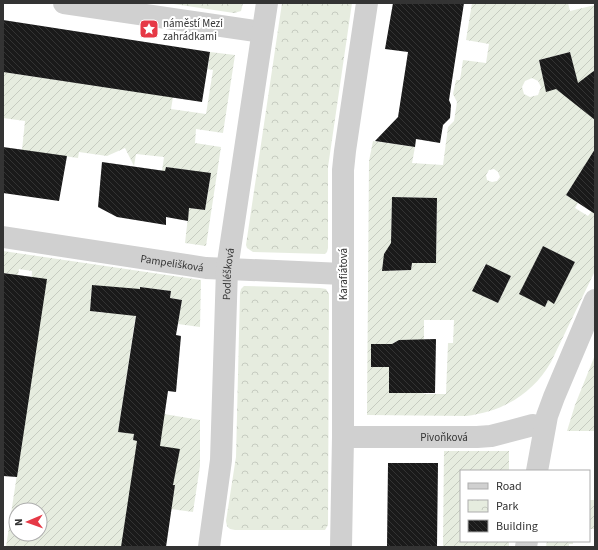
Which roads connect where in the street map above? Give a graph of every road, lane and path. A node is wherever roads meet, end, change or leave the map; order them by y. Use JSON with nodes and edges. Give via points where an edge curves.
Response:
{"nodes":[{"id":1,"x":64,"y":3,"type":"edge"},
{"id":2,"x":267,"y":3,"type":"edge"},
{"id":3,"x":367,"y":3,"type":"edge"},
{"id":4,"x":262,"y":32,"type":"junction"},
{"id":5,"x":3,"y":236,"type":"edge"},
{"id":6,"x":227,"y":269,"type":"junction"},
{"id":7,"x":343,"y":274,"type":"junction"},
{"id":8,"x":595,"y":300,"type":"edge"},
{"id":9,"x":544,"y":427,"type":"junction"},
{"id":10,"x":343,"y":436,"type":"junction"},
{"id":11,"x":537,"y":470,"type":"edge"},
{"id":12,"x":209,"y":547,"type":"edge"},
{"id":13,"x":341,"y":547,"type":"edge"}],
"edges":[{"from":1,"to":4,"type":"street"},
{"from":2,"to":4,"type":"street","name":"Podléšková"},
{"from":3,"to":7,"type":"street","name":"Karafiátová","via":[[345,151]]},
{"from":4,"to":6,"type":"street","name":"Podléšková"},
{"from":5,"to":6,"type":"street","name":"Pampelišková","via":[[206,268]]},
{"from":6,"to":7,"type":"street","name":"Pampelišková"},
{"from":6,"to":12,"type":"street","name":"Podléšková","via":[[221,460]]},
{"from":7,"to":10,"type":"street","name":"Karafiátová"},
{"from":8,"to":9,"type":"street"},
{"from":9,"to":10,"type":"street","name":"Pivoňková","via":[[533,426],[477,437]]},
{"from":9,"to":11,"type":"street"},
{"from":10,"to":13,"type":"street","name":"Karafiátová"}]}
